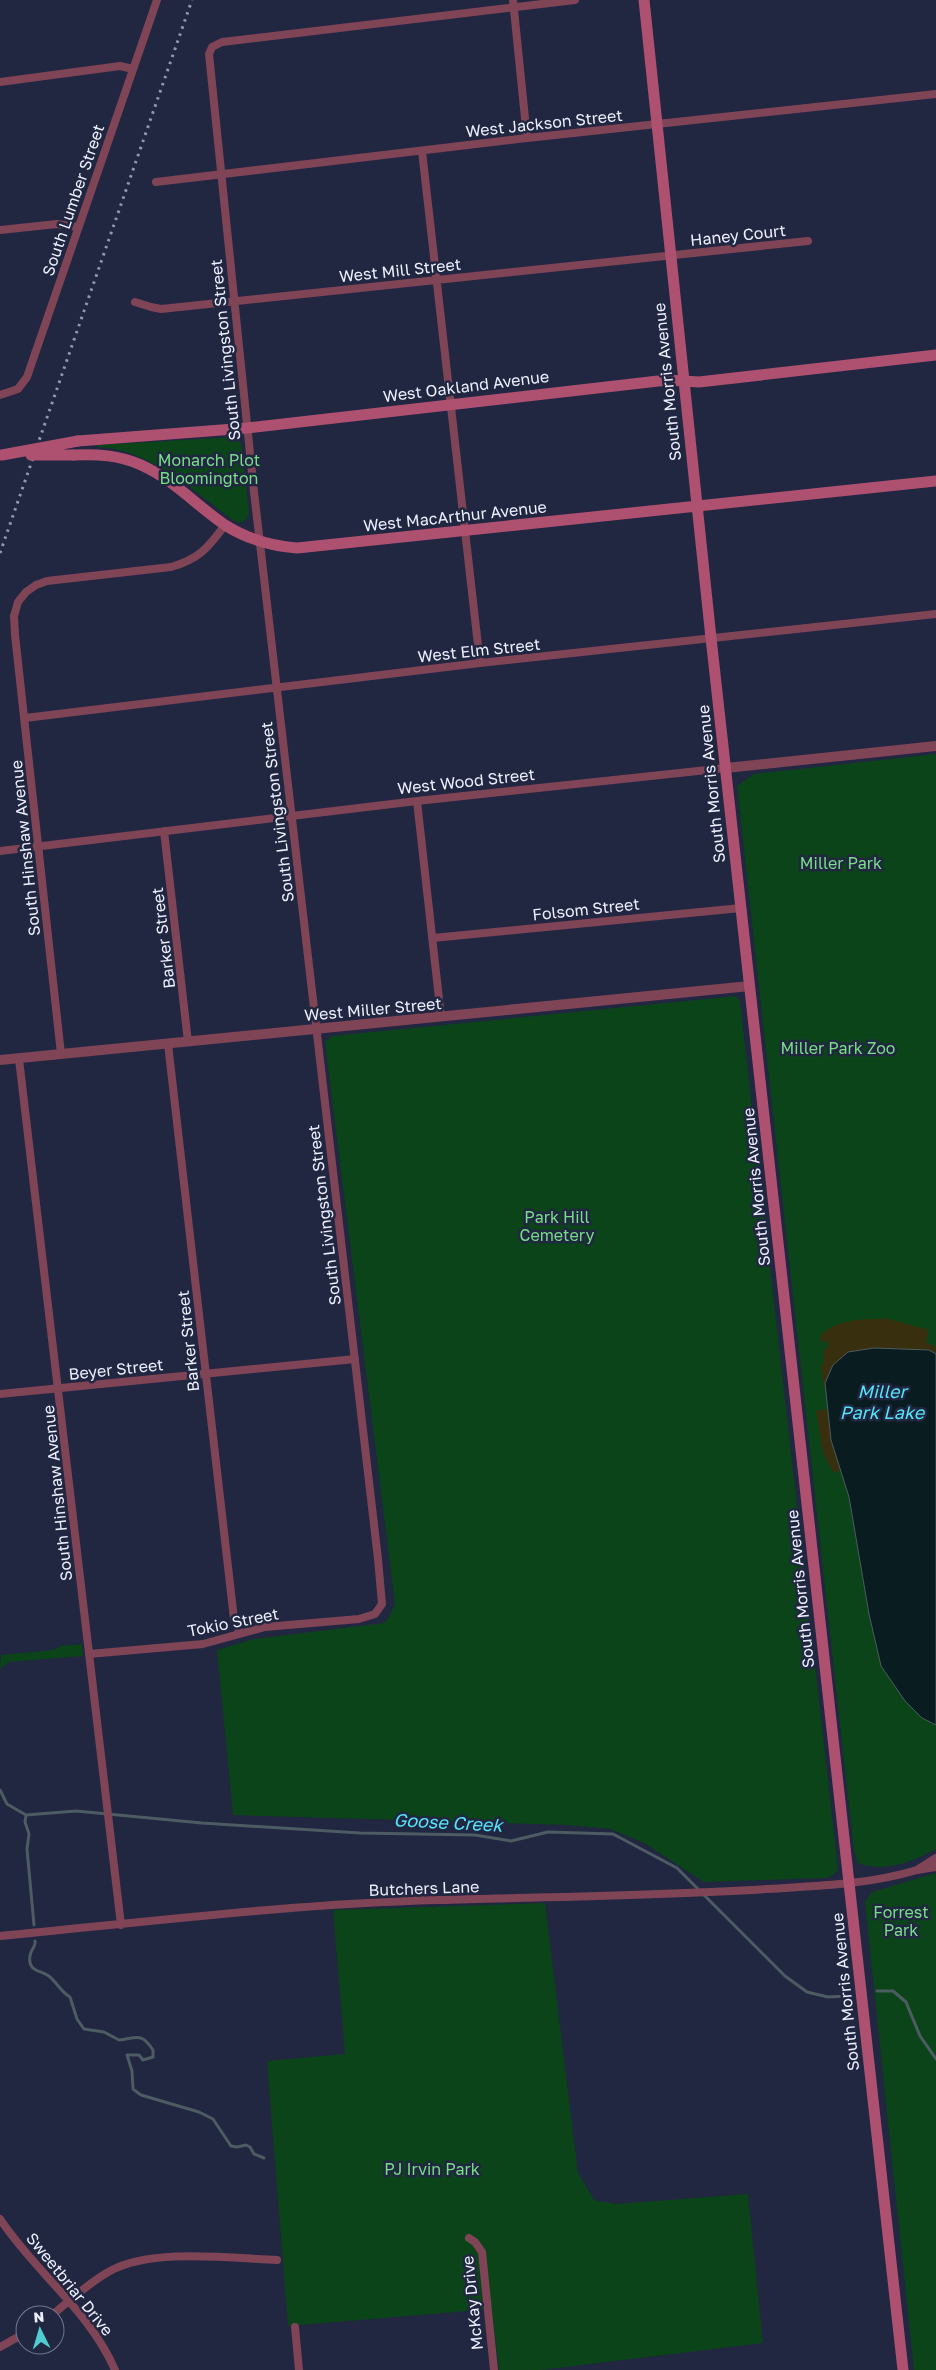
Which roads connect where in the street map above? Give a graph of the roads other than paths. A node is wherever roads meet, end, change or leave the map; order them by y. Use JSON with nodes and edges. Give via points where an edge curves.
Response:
{"nodes":[{"id":1,"x":157,"y":0,"type":"edge"},
{"id":2,"x":575,"y":0,"type":"edge"},
{"id":3,"x":644,"y":0,"type":"edge"},
{"id":4,"x":513,"y":4,"type":"edge"},
{"id":5,"x":133,"y":69,"type":"junction"},
{"id":6,"x":0,"y":82,"type":"edge"},
{"id":7,"x":936,"y":94,"type":"edge"},
{"id":8,"x":657,"y":124,"type":"junction"},
{"id":9,"x":527,"y":138,"type":"junction"},
{"id":10,"x":422,"y":151,"type":"junction"},
{"id":11,"x":221,"y":175,"type":"junction"},
{"id":12,"x":156,"y":182,"type":"dead end"},
{"id":13,"x":78,"y":227,"type":"junction"},
{"id":14,"x":0,"y":230,"type":"edge"},
{"id":15,"x":808,"y":241,"type":"dead end"},
{"id":16,"x":670,"y":256,"type":"junction"},
{"id":17,"x":437,"y":279,"type":"junction"},
{"id":18,"x":235,"y":301,"type":"junction"},
{"id":19,"x":135,"y":302,"type":"dead end"},
{"id":20,"x":936,"y":355,"type":"edge"},
{"id":21,"x":683,"y":381,"type":"junction"},
{"id":22,"x":0,"y":395,"type":"edge"},
{"id":23,"x":452,"y":404,"type":"junction"},
{"id":24,"x":247,"y":428,"type":"junction"},
{"id":25,"x":1,"y":455,"type":"edge"},
{"id":26,"x":936,"y":481,"type":"edge"},
{"id":27,"x":697,"y":507,"type":"junction"},
{"id":28,"x":225,"y":525,"type":"junction"},
{"id":29,"x":466,"y":532,"type":"junction"},
{"id":30,"x":259,"y":541,"type":"junction"},
{"id":31,"x":936,"y":614,"type":"edge"},
{"id":32,"x":711,"y":638,"type":"junction"},
{"id":33,"x":480,"y":663,"type":"junction"},
{"id":34,"x":276,"y":687,"type":"junction"},
{"id":35,"x":25,"y":718,"type":"junction"},
{"id":36,"x":936,"y":746,"type":"edge"},
{"id":37,"x":726,"y":768,"type":"junction"},
{"id":38,"x":417,"y":801,"type":"junction"},
{"id":39,"x":291,"y":816,"type":"junction"},
{"id":40,"x":164,"y":831,"type":"junction"},
{"id":41,"x":37,"y":846,"type":"junction"},
{"id":42,"x":0,"y":851,"type":"edge"},
{"id":43,"x":741,"y":908,"type":"junction"},
{"id":44,"x":433,"y":938,"type":"junction"},
{"id":45,"x":750,"y":986,"type":"junction"},
{"id":46,"x":441,"y":1017,"type":"junction"},
{"id":47,"x":316,"y":1029,"type":"junction"},
{"id":48,"x":188,"y":1042,"type":"junction"},
{"id":49,"x":168,"y":1044,"type":"junction"},
{"id":50,"x":62,"y":1054,"type":"junction"},
{"id":51,"x":20,"y":1058,"type":"junction"},
{"id":52,"x":0,"y":1060,"type":"edge"},
{"id":53,"x":355,"y":1359,"type":"junction"},
{"id":54,"x":206,"y":1374,"type":"junction"},
{"id":55,"x":60,"y":1389,"type":"junction"},
{"id":56,"x":0,"y":1394,"type":"edge"},
{"id":57,"x":380,"y":1610,"type":"joint"},
{"id":58,"x":240,"y":1633,"type":"junction"},
{"id":59,"x":89,"y":1654,"type":"junction"},
{"id":60,"x":936,"y":1858,"type":"edge"},
{"id":61,"x":936,"y":1867,"type":"edge"},
{"id":62,"x":917,"y":1870,"type":"junction"},
{"id":63,"x":850,"y":1883,"type":"junction"},
{"id":64,"x":121,"y":1925,"type":"junction"},
{"id":65,"x":0,"y":1936,"type":"edge"},
{"id":66,"x":0,"y":2218,"type":"edge"},
{"id":67,"x":469,"y":2238,"type":"dead end"},
{"id":68,"x":277,"y":2260,"type":"dead end"},
{"id":69,"x":70,"y":2301,"type":"junction"},
{"id":70,"x":65,"y":2305,"type":"edge"},
{"id":71,"x":295,"y":2327,"type":"dead end"},
{"id":72,"x":15,"y":2339,"type":"edge"},
{"id":73,"x":0,"y":2347,"type":"edge"},
{"id":74,"x":115,"y":2370,"type":"edge"},
{"id":75,"x":299,"y":2370,"type":"edge"},
{"id":76,"x":494,"y":2370,"type":"edge"},
{"id":77,"x":903,"y":2370,"type":"edge"}],
"edges":[{"from":1,"to":5,"type":"street","name":"South Lumber Street"},
{"from":2,"to":4,"type":"street","name":"South Livingston Street"},
{"from":3,"to":8,"type":"main road","name":"South Morris Avenue"},
{"from":4,"to":9,"type":"street"},
{"from":4,"to":11,"type":"street","name":"South Livingston Street","via":[[218,43],[209,54]]},
{"from":5,"to":6,"type":"street","via":[[120,66]]},
{"from":5,"to":13,"type":"street","name":"South Lumber Street"},
{"from":7,"to":8,"type":"street","name":"West Jackson Street"},
{"from":8,"to":9,"type":"street","name":"West Jackson Street"},
{"from":8,"to":16,"type":"main road","name":"South Morris Avenue"},
{"from":9,"to":10,"type":"street","name":"West Jackson Street"},
{"from":10,"to":11,"type":"street","name":"West Jackson Street"},
{"from":10,"to":17,"type":"street"},
{"from":11,"to":12,"type":"street","name":"West Jackson Street"},
{"from":11,"to":18,"type":"street","name":"South Livingston Street"},
{"from":13,"to":14,"type":"street","via":[[57,224]]},
{"from":13,"to":22,"type":"street","name":"South Lumber Street","via":[[27,377],[15,390]]},
{"from":15,"to":16,"type":"street","name":"Haney Court"},
{"from":16,"to":17,"type":"street","name":"West Mill Street"},
{"from":16,"to":21,"type":"main road","name":"South Morris Avenue"},
{"from":17,"to":18,"type":"street","name":"West Mill Street"},
{"from":17,"to":23,"type":"street"},
{"from":18,"to":19,"type":"street","name":"West Mill Street","via":[[162,308]]},
{"from":18,"to":24,"type":"street","name":"South Livingston Street"},
{"from":20,"to":21,"type":"main road","name":"West Oakland Avenue","via":[[721,380]]},
{"from":21,"to":23,"type":"main road","name":"West Oakland Avenue","via":[[667,380]]},
{"from":21,"to":27,"type":"main road","name":"South Morris Avenue"},
{"from":23,"to":24,"type":"main road","name":"West Oakland Avenue"},
{"from":23,"to":29,"type":"street"},
{"from":24,"to":25,"type":"main road","name":"West Oakland Avenue","bridge":true,"via":[[78,441]]},
{"from":24,"to":30,"type":"street","name":"South Livingston Street"},
{"from":25,"to":28,"type":"main road","name":"West MacArthur Avenue","bridge":true,"via":[[93,454],[118,457],[141,465],[170,482]]},
{"from":26,"to":27,"type":"main road","name":"West MacArthur Avenue"},
{"from":27,"to":29,"type":"main road","name":"West MacArthur Avenue"},
{"from":27,"to":32,"type":"main road","name":"South Morris Avenue"},
{"from":28,"to":30,"type":"main road","name":"West MacArthur Avenue"},
{"from":28,"to":35,"type":"street","name":"South Hinshaw Avenue","via":[[198,557],[184,563],[48,581],[26,592],[18,602],[14,616]]},
{"from":29,"to":30,"type":"main road","name":"West MacArthur Avenue","via":[[318,547],[277,547]]},
{"from":29,"to":33,"type":"street"},
{"from":30,"to":34,"type":"street","name":"South Livingston Street"},
{"from":31,"to":32,"type":"street","name":"West Elm Street"},
{"from":32,"to":33,"type":"street","name":"West Elm Street"},
{"from":32,"to":37,"type":"main road","name":"South Morris Avenue"},
{"from":33,"to":34,"type":"street","name":"West Elm Street"},
{"from":34,"to":35,"type":"street","name":"West Elm Street"},
{"from":34,"to":39,"type":"street","name":"South Livingston Street"},
{"from":35,"to":41,"type":"street","name":"South Hinshaw Avenue"},
{"from":36,"to":37,"type":"street","name":"West Wood Street"},
{"from":37,"to":38,"type":"street","name":"West Wood Street"},
{"from":37,"to":43,"type":"main road","name":"South Morris Avenue"},
{"from":38,"to":39,"type":"street","name":"West Wood Street"},
{"from":38,"to":44,"type":"street"},
{"from":39,"to":40,"type":"street","name":"West Wood Street"},
{"from":39,"to":47,"type":"street","name":"South Livingston Street"},
{"from":40,"to":41,"type":"street","name":"West Wood Street"},
{"from":40,"to":48,"type":"street","name":"Barker Street"},
{"from":41,"to":42,"type":"street","name":"West Wood Street"},
{"from":41,"to":50,"type":"street","name":"South Hinshaw Avenue"},
{"from":43,"to":44,"type":"street","name":"Folsom Street"},
{"from":43,"to":45,"type":"main road","name":"South Morris Avenue"},
{"from":44,"to":46,"type":"street"},
{"from":45,"to":46,"type":"street","name":"West Miller Street"},
{"from":45,"to":63,"type":"main road","name":"South Morris Avenue"},
{"from":46,"to":47,"type":"street","name":"West Miller Street"},
{"from":47,"to":48,"type":"street","name":"West Miller Street"},
{"from":47,"to":53,"type":"street","name":"South Livingston Street"},
{"from":48,"to":49,"type":"street","name":"West Miller Street"},
{"from":49,"to":50,"type":"street","name":"West Miller Street"},
{"from":49,"to":54,"type":"street","name":"Barker Street"},
{"from":50,"to":51,"type":"street","name":"West Miller Street"},
{"from":51,"to":52,"type":"street","name":"West Miller Street"},
{"from":51,"to":55,"type":"street","name":"South Hinshaw Avenue"},
{"from":53,"to":54,"type":"street","name":"Beyer Street"},
{"from":53,"to":57,"type":"street","name":"South Livingston Street","via":[[382,1596]]},
{"from":54,"to":55,"type":"street","name":"Beyer Street"},
{"from":54,"to":58,"type":"street","name":"Barker Street","via":[[234,1619]]},
{"from":55,"to":56,"type":"street","name":"Beyer Street"},
{"from":55,"to":59,"type":"street","name":"South Hinshaw Avenue"},
{"from":57,"to":58,"type":"street","name":"Tokio Street","via":[[359,1618],[265,1627]]},
{"from":58,"to":59,"type":"street","name":"Tokio Street","via":[[203,1644]]},
{"from":59,"to":64,"type":"street","name":"South Hinshaw Avenue"},
{"from":60,"to":62,"type":"street"},
{"from":61,"to":62,"type":"street","name":"Butchers Lane"},
{"from":62,"to":63,"type":"street","name":"Butchers Lane"},
{"from":63,"to":64,"type":"street","name":"Butchers Lane","via":[[694,1893],[349,1904]]},
{"from":63,"to":77,"type":"main road","name":"South Morris Avenue"},
{"from":64,"to":65,"type":"street","name":"Butchers Lane"},
{"from":66,"to":69,"type":"street","name":"Sweetbriar Drive"},
{"from":67,"to":76,"type":"street","name":"McKay Drive","via":[[482,2252]]},
{"from":68,"to":69,"type":"street","via":[[153,2258],[131,2262],[111,2270]]},
{"from":69,"to":70,"type":"street"},
{"from":69,"to":74,"type":"street","name":"Sweetbriar Drive","via":[[91,2326]]},
{"from":71,"to":75,"type":"street"},
{"from":72,"to":73,"type":"street"}]}
